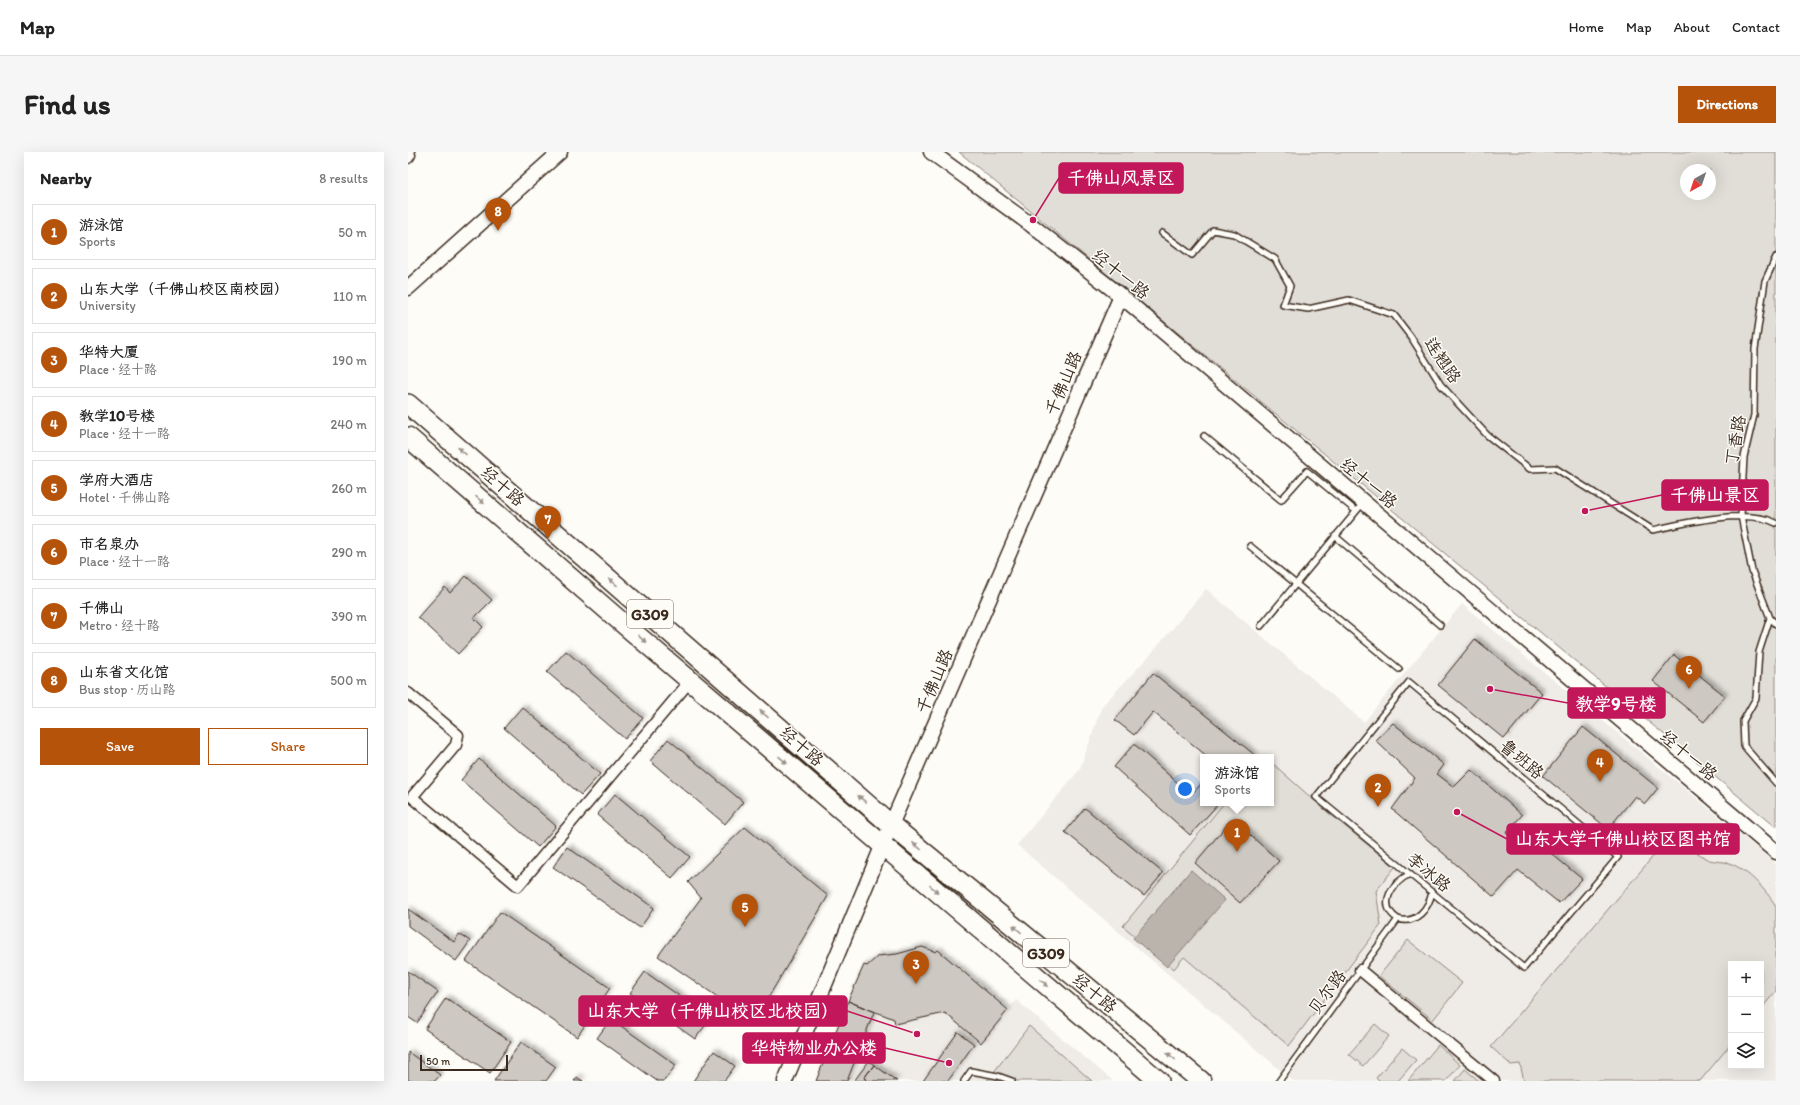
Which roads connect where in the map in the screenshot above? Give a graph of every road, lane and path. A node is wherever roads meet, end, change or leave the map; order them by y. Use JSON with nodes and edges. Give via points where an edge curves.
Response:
{"nodes":[{"id":1,"x":409,"y":152,"type":"edge"},
{"id":2,"x":560,"y":152,"type":"edge"},
{"id":3,"x":930,"y":152,"type":"edge"},
{"id":4,"x":408,"y":158,"type":"edge"},
{"id":5,"x":1162,"y":233,"type":"dead end"},
{"id":6,"x":1776,"y":257,"type":"edge"},
{"id":7,"x":408,"y":288,"type":"edge"},
{"id":8,"x":1121,"y":296,"type":"junction"},
{"id":9,"x":408,"y":404,"type":"edge"},
{"id":10,"x":1204,"y":436,"type":"dead end"},
{"id":11,"x":408,"y":437,"type":"edge"},
{"id":12,"x":1360,"y":507,"type":"junction"},
{"id":13,"x":1741,"y":516,"type":"junction"},
{"id":14,"x":1776,"y":523,"type":"edge"},
{"id":15,"x":1335,"y":536,"type":"junction"},
{"id":16,"x":1250,"y":546,"type":"dead end"},
{"id":17,"x":1296,"y":584,"type":"junction"},
{"id":18,"x":1770,"y":618,"type":"junction"},
{"id":19,"x":1776,"y":624,"type":"edge"},
{"id":20,"x":1440,"y":625,"type":"dead end"},
{"id":21,"x":1261,"y":626,"type":"dead end"},
{"id":22,"x":1399,"y":669,"type":"dead end"},
{"id":23,"x":690,"y":680,"type":"junction"},
{"id":24,"x":1409,"y":682,"type":"joint"},
{"id":25,"x":408,"y":693,"type":"edge"},
{"id":26,"x":1776,"y":783,"type":"edge"},
{"id":27,"x":891,"y":825,"type":"junction"},
{"id":28,"x":883,"y":846,"type":"junction"},
{"id":29,"x":1776,"y":852,"type":"edge"},
{"id":30,"x":1410,"y":874,"type":"junction"},
{"id":31,"x":1432,"y":892,"type":"junction"},
{"id":32,"x":1398,"y":918,"type":"junction"},
{"id":33,"x":1524,"y":968,"type":"joint"},
{"id":34,"x":1360,"y":970,"type":"junction"},
{"id":35,"x":785,"y":1081,"type":"edge"},
{"id":36,"x":964,"y":1081,"type":"edge"},
{"id":37,"x":1012,"y":1081,"type":"edge"},
{"id":38,"x":1159,"y":1081,"type":"edge"},
{"id":39,"x":1201,"y":1081,"type":"edge"},
{"id":40,"x":1279,"y":1081,"type":"edge"},
{"id":41,"x":1494,"y":1081,"type":"edge"}],
"edges":[{"from":1,"to":4,"type":"street"},
{"from":2,"to":7,"type":"street"},
{"from":3,"to":8,"type":"street","name":"经十一路","via":[[1030,224]]},
{"from":5,"to":13,"type":"lane","name":"连翘路","via":[[1192,256],[1213,230],[1234,234],[1275,259],[1290,286],[1283,305],[1308,309],[1349,300],[1394,315],[1441,385],[1488,435],[1530,469],[1555,468],[1653,530],[1684,523]]},
{"from":6,"to":13,"type":"lane","name":"丁香路","via":[[1765,281],[1754,349],[1754,415],[1744,457]]},
{"from":8,"to":12,"type":"street","name":"经十一路"},
{"from":8,"to":27,"type":"street","name":"千佛山路"},
{"from":27,"to":9,"type":"highway","name":"经十路","number":"G309","one_way":true},
{"from":10,"to":12,"type":"lane","via":[[1282,500],[1307,471]]},
{"from":11,"to":23,"type":"highway","name":"经十路","number":"G309","one_way":true},
{"from":12,"to":15,"type":"lane"},
{"from":12,"to":29,"type":"street","name":"经十一路"},
{"from":13,"to":14,"type":"lane"},
{"from":13,"to":18,"type":"lane","name":"丁香路","via":[[1752,571]]},
{"from":15,"to":17,"type":"lane"},
{"from":15,"to":20,"type":"lane"},
{"from":16,"to":17,"type":"lane"},
{"from":17,"to":21,"type":"lane"},
{"from":17,"to":22,"type":"lane"},
{"from":18,"to":19,"type":"lane","name":"丁香路"},
{"from":18,"to":26,"type":"lane","via":[[1759,652],[1756,698],[1743,721],[1744,746]]},
{"from":23,"to":25,"type":"street","via":[[518,886],[412,797],[456,745],[458,735]]},
{"from":23,"to":28,"type":"highway","name":"经十路","number":"G309","one_way":true},
{"from":24,"to":30,"type":"lane","name":"李冰路","via":[[1316,797]]},
{"from":24,"to":33,"type":"lane","name":"鲁班路","via":[[1618,857]]},
{"from":27,"to":28,"type":"street","name":"千佛山路"},
{"from":39,"to":27,"type":"highway","name":"经十路","number":"G309","one_way":true},
{"from":28,"to":35,"type":"street","name":"千佛山路"},
{"from":28,"to":38,"type":"highway","name":"经十路","number":"G309","one_way":true},
{"from":30,"to":31,"type":"lane","name":"李冰路"},
{"from":30,"to":32,"type":"lane","via":[[1394,884],[1390,893],[1390,910]]},
{"from":31,"to":32,"type":"lane","via":[[1431,901],[1419,916],[1410,920]]},
{"from":31,"to":33,"type":"lane","name":"李冰路"},
{"from":32,"to":34,"type":"lane","name":"贝尔路"},
{"from":34,"to":40,"type":"lane","name":"贝尔路"},
{"from":34,"to":41,"type":"street"},
{"from":36,"to":37,"type":"lane","via":[[971,1071]]}]}
